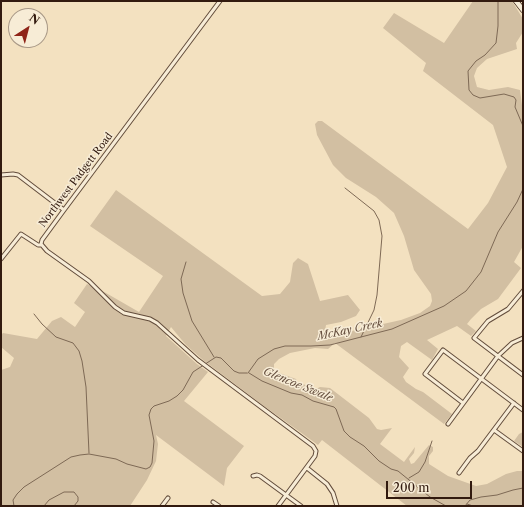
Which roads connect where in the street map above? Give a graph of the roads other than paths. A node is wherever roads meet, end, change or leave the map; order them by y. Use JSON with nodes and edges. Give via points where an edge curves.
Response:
{"nodes":[{"id":1,"x":220,"y":1,"type":"edge"},
{"id":2,"x":516,"y":1,"type":"edge"},
{"id":3,"x":523,"y":10,"type":"edge"},
{"id":4,"x":1,"y":175,"type":"edge"},
{"id":5,"x":64,"y":210,"type":"junction"},
{"id":6,"x":41,"y":245,"type":"junction"},
{"id":7,"x":1,"y":259,"type":"edge"},
{"id":8,"x":523,"y":290,"type":"edge"},
{"id":9,"x":523,"y":338,"type":"edge"},
{"id":10,"x":498,"y":356,"type":"junction"},
{"id":11,"x":523,"y":375,"type":"edge"},
{"id":12,"x":481,"y":379,"type":"junction"},
{"id":13,"x":463,"y":403,"type":"junction"},
{"id":14,"x":514,"y":403,"type":"junction"},
{"id":15,"x":523,"y":410,"type":"edge"},
{"id":16,"x":448,"y":424,"type":"dead end"},
{"id":17,"x":494,"y":430,"type":"junction"},
{"id":18,"x":523,"y":452,"type":"edge"},
{"id":19,"x":307,"y":468,"type":"junction"},
{"id":20,"x":459,"y":472,"type":"dead end"},
{"id":21,"x":253,"y":476,"type":"dead end"},
{"id":22,"x":286,"y":495,"type":"junction"},
{"id":23,"x":168,"y":498,"type":"dead end"},
{"id":24,"x":213,"y":502,"type":"dead end"},
{"id":25,"x":162,"y":506,"type":"edge"},
{"id":26,"x":219,"y":506,"type":"edge"},
{"id":27,"x":278,"y":506,"type":"edge"},
{"id":28,"x":301,"y":506,"type":"edge"},
{"id":29,"x":337,"y":506,"type":"edge"}],
"edges":[{"from":1,"to":5,"type":"street","name":"Northwest Padgett Road"},
{"from":2,"to":3,"type":"street"},
{"from":4,"to":5,"type":"street","via":[[12,174],[20,177]]},
{"from":5,"to":6,"type":"street","name":"Northwest Padgett Road"},
{"from":6,"to":7,"type":"street","via":[[21,234]]},
{"from":6,"to":19,"type":"street","via":[[89,281],[115,307],[124,313],[155,321],[217,374],[313,446],[315,456]]},
{"from":8,"to":10,"type":"street","via":[[508,310],[488,322],[474,338]]},
{"from":9,"to":10,"type":"street","via":[[512,343]]},
{"from":10,"to":11,"type":"street"},
{"from":10,"to":12,"type":"street"},
{"from":12,"to":13,"type":"street"},
{"from":12,"to":13,"type":"street","via":[[443,350],[425,374]]},
{"from":12,"to":14,"type":"street"},
{"from":13,"to":16,"type":"street"},
{"from":14,"to":15,"type":"street"},
{"from":14,"to":17,"type":"street"},
{"from":17,"to":18,"type":"street"},
{"from":17,"to":20,"type":"street"},
{"from":19,"to":22,"type":"street"},
{"from":19,"to":29,"type":"street","via":[[327,484]]},
{"from":21,"to":22,"type":"street","via":[[260,476]]},
{"from":22,"to":27,"type":"street"},
{"from":22,"to":28,"type":"street"},
{"from":23,"to":25,"type":"street"},
{"from":24,"to":26,"type":"street"}]}
